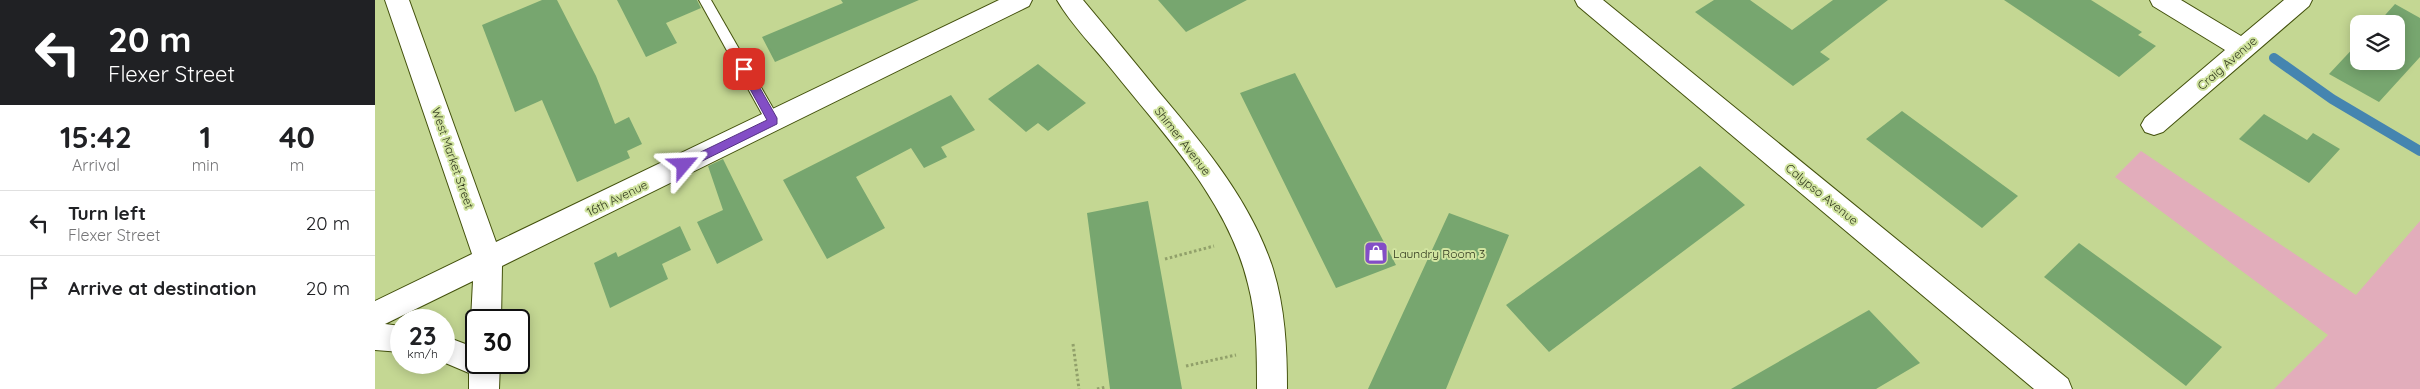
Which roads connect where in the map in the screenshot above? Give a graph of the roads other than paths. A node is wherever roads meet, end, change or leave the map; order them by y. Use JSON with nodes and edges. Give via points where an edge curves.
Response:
{"nodes":[{"id":1,"x":397,"y":0,"type":"edge"},
{"id":2,"x":705,"y":0,"type":"edge"},
{"id":3,"x":1069,"y":0,"type":"edge"},
{"id":4,"x":1587,"y":0,"type":"edge"},
{"id":5,"x":2162,"y":0,"type":"edge"},
{"id":6,"x":2300,"y":0,"type":"edge"},
{"id":7,"x":1017,"y":1,"type":"edge"},
{"id":8,"x":2242,"y":49,"type":"junction"},
{"id":9,"x":773,"y":121,"type":"junction"},
{"id":10,"x":2154,"y":125,"type":"dead end"},
{"id":11,"x":489,"y":260,"type":"junction"},
{"id":12,"x":487,"y":309,"type":"edge"},
{"id":13,"x":375,"y":315,"type":"edge"},
{"id":14,"x":375,"y":337,"type":"edge"},
{"id":15,"x":390,"y":338,"type":"edge"},
{"id":16,"x":1272,"y":389,"type":"edge"},
{"id":17,"x":2057,"y":389,"type":"edge"}],
"edges":[{"from":1,"to":11,"type":"street","name":"West Market Street"},
{"from":2,"to":9,"type":"lane"},
{"from":3,"to":16,"type":"street","name":"Shimer Avenue","via":[[1205,166],[1230,205],[1252,251],[1262,283],[1269,325]]},
{"from":4,"to":17,"type":"street","name":"Calypso Avenue"},
{"from":5,"to":8,"type":"street"},
{"from":6,"to":8,"type":"street","name":"Craig Avenue"},
{"from":7,"to":9,"type":"street","name":"16th Avenue"},
{"from":8,"to":10,"type":"street","name":"Craig Avenue"},
{"from":9,"to":11,"type":"street","name":"16th Avenue"},
{"from":11,"to":12,"type":"street","name":"West Market Street"},
{"from":11,"to":13,"type":"street","name":"16th Avenue"},
{"from":14,"to":15,"type":"street"}]}
